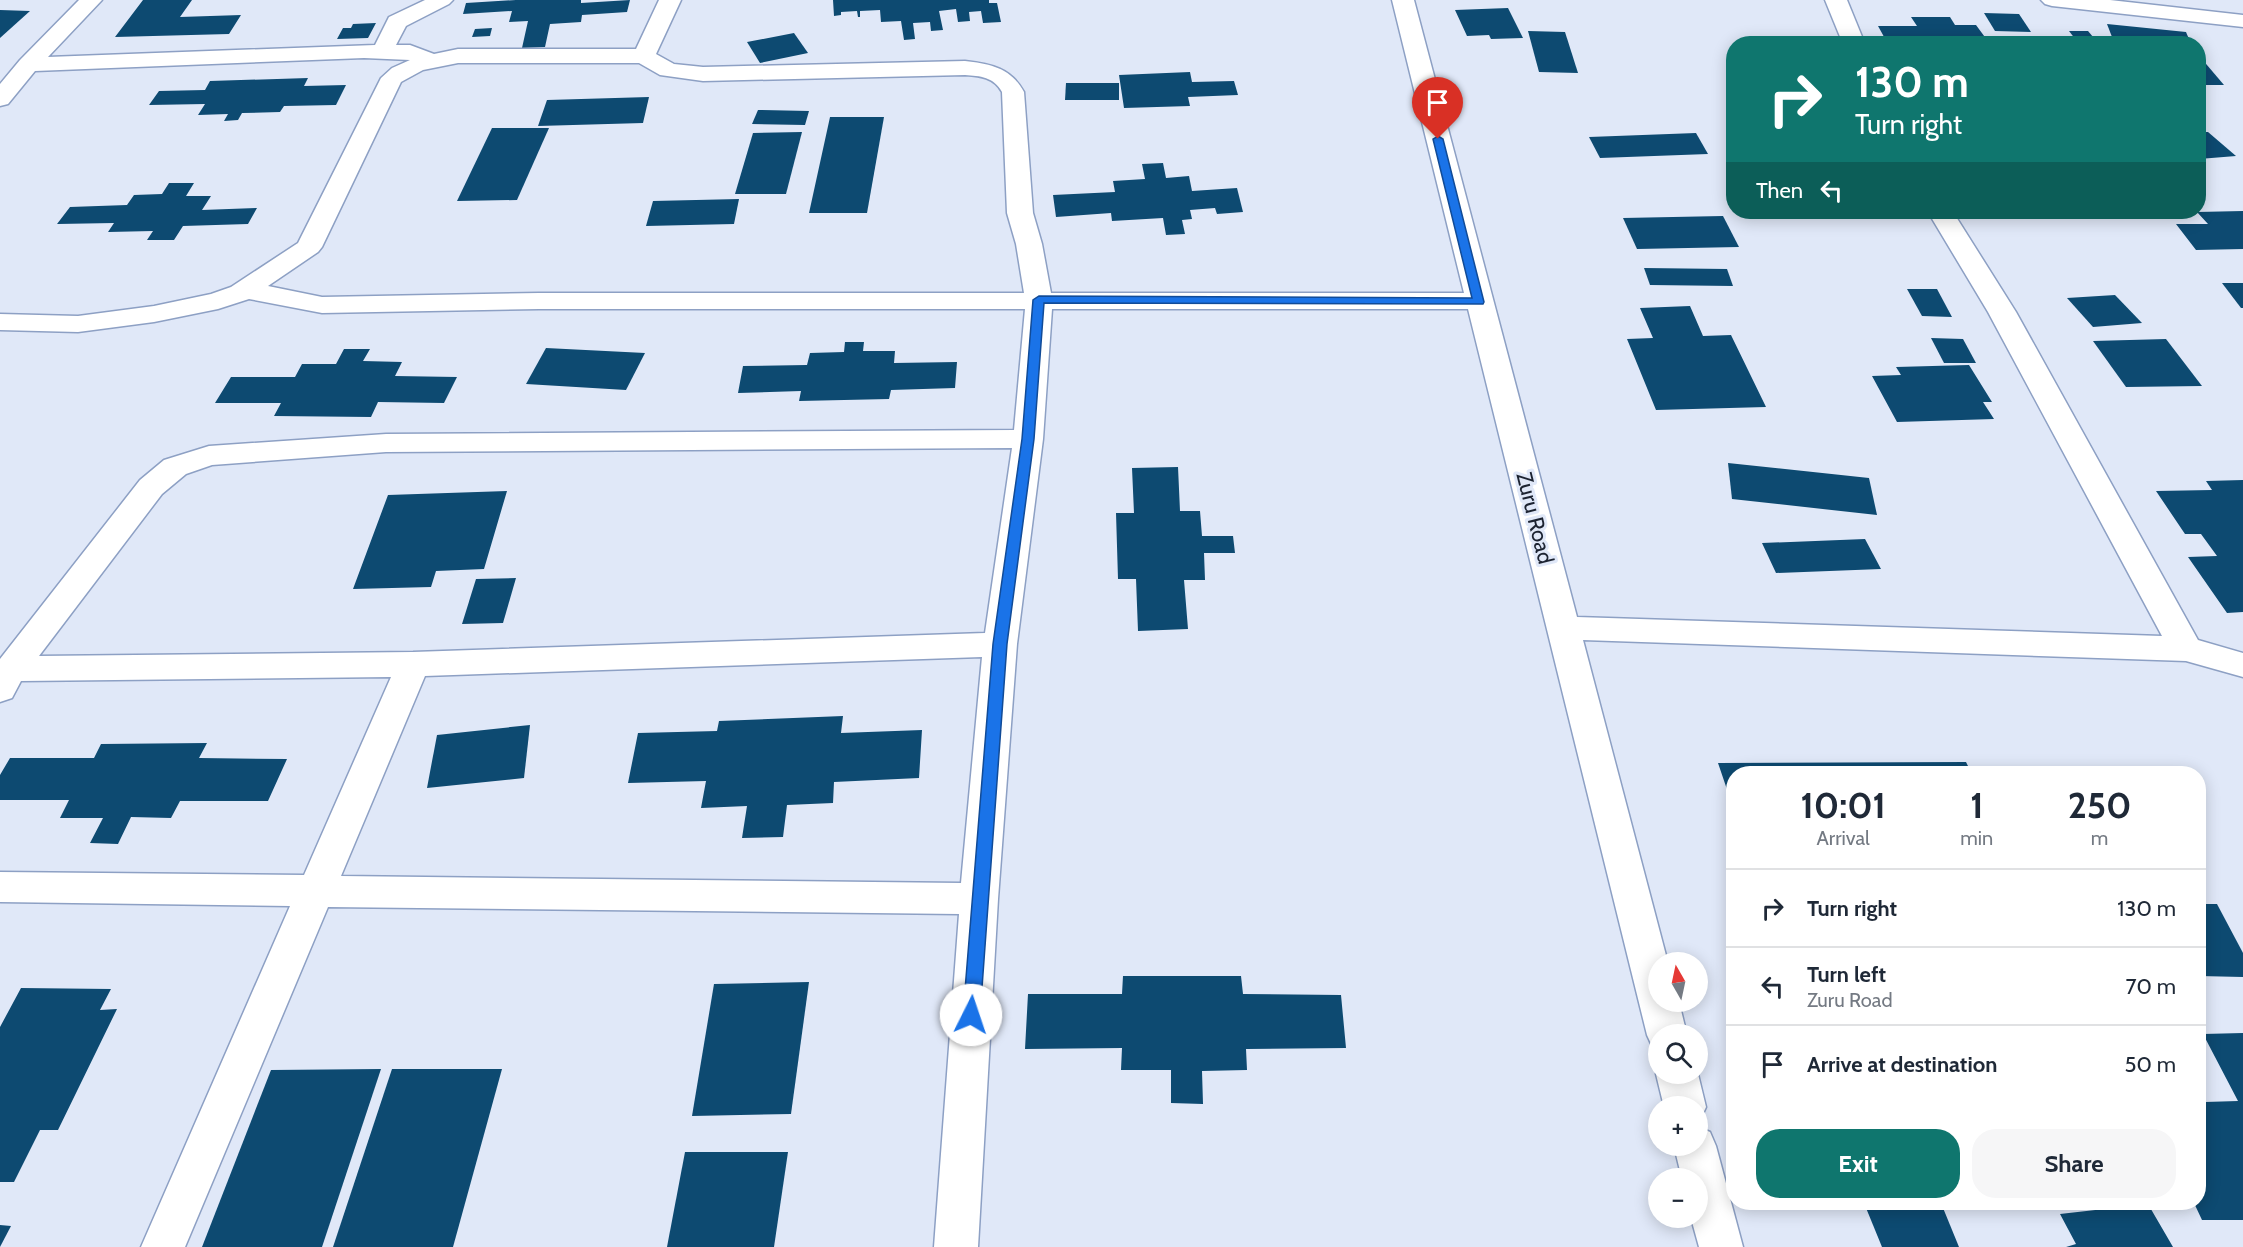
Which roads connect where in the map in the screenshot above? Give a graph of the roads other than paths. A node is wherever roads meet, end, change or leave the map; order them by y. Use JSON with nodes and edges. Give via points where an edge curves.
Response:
{"nodes":[{"id":1,"x":91,"y":0,"type":"edge"},
{"id":2,"x":442,"y":0,"type":"edge"},
{"id":3,"x":670,"y":0,"type":"edge"},
{"id":4,"x":1403,"y":0,"type":"edge"},
{"id":5,"x":1836,"y":0,"type":"edge"},
{"id":6,"x":2052,"y":0,"type":"edge"},
{"id":7,"x":2243,"y":21,"type":"edge"},
{"id":8,"x":1851,"y":36,"type":"edge"},
{"id":9,"x":382,"y":52,"type":"junction"},
{"id":10,"x":644,"y":56,"type":"junction"},
{"id":11,"x":430,"y":60,"type":"junction"},
{"id":12,"x":28,"y":65,"type":"junction"},
{"id":13,"x":0,"y":99,"type":"edge"},
{"id":14,"x":1945,"y":219,"type":"edge"},
{"id":15,"x":244,"y":290,"type":"junction"},
{"id":16,"x":1039,"y":300,"type":"junction"},
{"id":17,"x":1479,"y":302,"type":"junction"},
{"id":18,"x":0,"y":322,"type":"edge"},
{"id":19,"x":1028,"y":439,"type":"junction"},
{"id":20,"x":1563,"y":628,"type":"junction"},
{"id":21,"x":1000,"y":644,"type":"junction"},
{"id":22,"x":2186,"y":649,"type":"junction"},
{"id":23,"x":413,"y":664,"type":"junction"},
{"id":24,"x":2243,"y":665,"type":"edge"},
{"id":25,"x":6,"y":679,"type":"edge"},
{"id":26,"x":0,"y":887,"type":"edge"},
{"id":27,"x":316,"y":891,"type":"junction"},
{"id":28,"x":979,"y":899,"type":"junction"},
{"id":29,"x":1664,"y":1024,"type":"edge"},
{"id":30,"x":1698,"y":1156,"type":"edge"},
{"id":31,"x":163,"y":1247,"type":"edge"},
{"id":32,"x":956,"y":1247,"type":"edge"},
{"id":33,"x":1721,"y":1247,"type":"edge"}],
"edges":[{"from":1,"to":12,"type":"street"},
{"from":2,"to":9,"type":"street","via":[[397,22]]},
{"from":3,"to":10,"type":"street"},
{"from":4,"to":17,"type":"street","name":"Zuru Road"},
{"from":5,"to":8,"type":"street"},
{"from":6,"to":7,"type":"street"},
{"from":9,"to":11,"type":"street","via":[[411,52]]},
{"from":9,"to":12,"type":"street"},
{"from":10,"to":11,"type":"street","via":[[458,56]]},
{"from":10,"to":16,"type":"street","via":[[668,70],[703,74],[965,68],[992,71],[1008,80],[1013,92],[1020,213]]},
{"from":11,"to":15,"type":"street","via":[[406,68],[392,78],[309,247]]},
{"from":12,"to":13,"type":"street"},
{"from":14,"to":22,"type":"street","via":[[2002,312]]},
{"from":15,"to":16,"type":"street","via":[[332,305]]},
{"from":15,"to":18,"type":"street","via":[[218,301],[78,324]]},
{"from":16,"to":17,"type":"street"},
{"from":16,"to":19,"type":"street"},
{"from":17,"to":20,"type":"street","name":"Zuru Road"},
{"from":19,"to":21,"type":"street"},
{"from":19,"to":25,"type":"street","via":[[387,443],[208,456],[175,466],[151,487]]},
{"from":20,"to":22,"type":"street"},
{"from":20,"to":29,"type":"street","name":"Zuru Road"},
{"from":21,"to":23,"type":"street"},
{"from":21,"to":28,"type":"street"},
{"from":22,"to":24,"type":"street"},
{"from":23,"to":25,"type":"street"},
{"from":23,"to":27,"type":"street"},
{"from":26,"to":27,"type":"street"},
{"from":27,"to":28,"type":"street"},
{"from":27,"to":31,"type":"street"},
{"from":28,"to":32,"type":"street"},
{"from":30,"to":33,"type":"street"}]}
